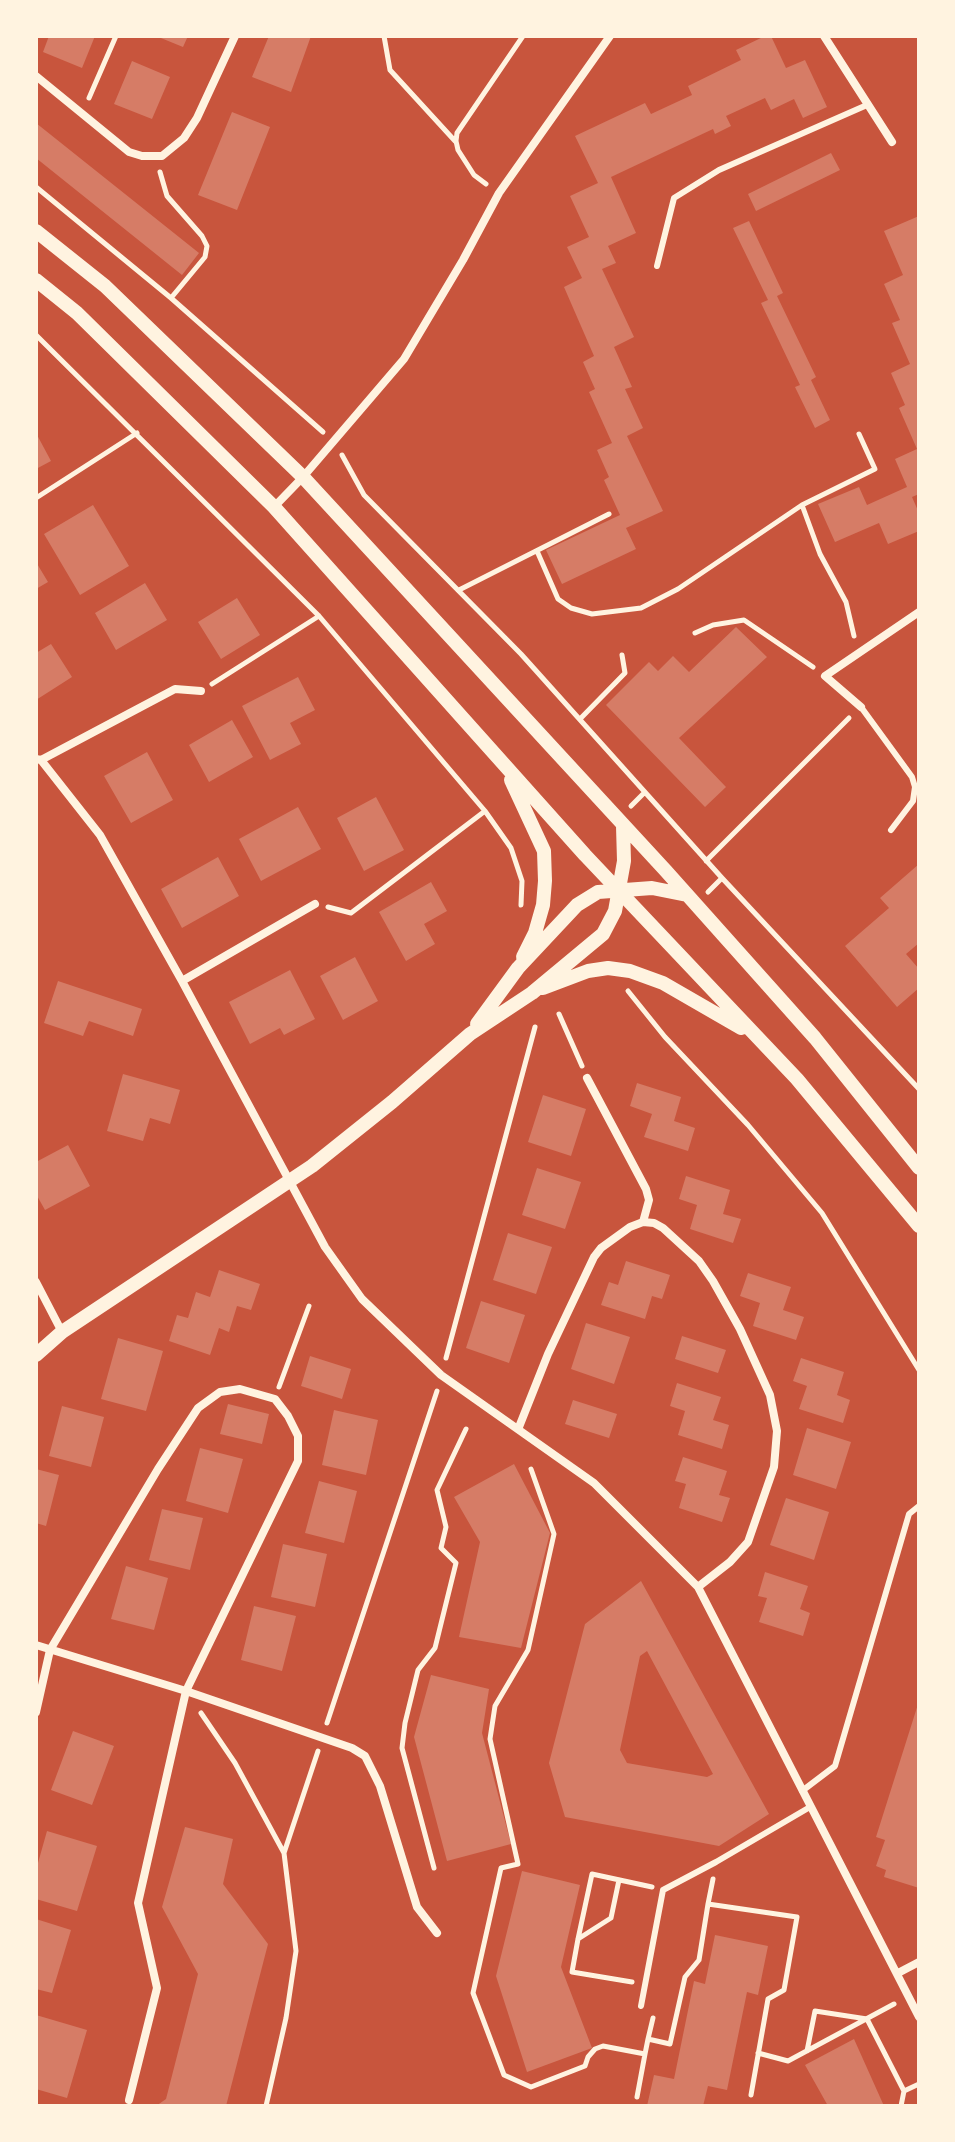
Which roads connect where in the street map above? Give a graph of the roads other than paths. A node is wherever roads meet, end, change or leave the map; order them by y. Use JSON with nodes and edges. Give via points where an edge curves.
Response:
{"nodes":[{"id":1,"x":235,"y":36,"type":"edge"},
{"id":2,"x":610,"y":36,"type":"edge"},
{"id":3,"x":824,"y":36,"type":"edge"},
{"id":4,"x":36,"y":76,"type":"edge"},
{"id":5,"x":867,"y":105,"type":"junction"},
{"id":6,"x":892,"y":142,"type":"dead end"},
{"id":7,"x":36,"y":231,"type":"edge"},
{"id":8,"x":657,"y":266,"type":"dead end"},
{"id":9,"x":36,"y":280,"type":"edge"},
{"id":10,"x":303,"y":477,"type":"junction"},
{"id":11,"x":274,"y":507,"type":"junction"},
{"id":12,"x":919,"y":612,"type":"edge"},
{"id":13,"x":201,"y":691,"type":"road end"},
{"id":14,"x":861,"y":707,"type":"joint"},
{"id":15,"x":39,"y":759,"type":"edge"},
{"id":16,"x":504,"y":765,"type":"junction"},
{"id":17,"x":623,"y":826,"type":"junction"},
{"id":18,"x":891,"y":830,"type":"dead end"},
{"id":19,"x":619,"y":889,"type":"junction"},
{"id":20,"x":687,"y":895,"type":"junction"},
{"id":21,"x":315,"y":904,"type":"road end"},
{"id":22,"x":518,"y":968,"type":"junction"},
{"id":23,"x":182,"y":981,"type":"junction"},
{"id":24,"x":532,"y":993,"type":"junction"},
{"id":25,"x":470,"y":1034,"type":"junction"},
{"id":26,"x":755,"y":1036,"type":"junction"},
{"id":27,"x":587,"y":1078,"type":"road end"},
{"id":28,"x":919,"y":1168,"type":"edge"},
{"id":29,"x":289,"y":1181,"type":"junction"},
{"id":30,"x":643,"y":1222,"type":"junction"},
{"id":31,"x":919,"y":1226,"type":"edge"},
{"id":32,"x":36,"y":1282,"type":"edge"},
{"id":33,"x":62,"y":1332,"type":"junction"},
{"id":34,"x":36,"y":1355,"type":"edge"},
{"id":35,"x":519,"y":1427,"type":"junction"},
{"id":36,"x":919,"y":1506,"type":"edge"},
{"id":37,"x":698,"y":1587,"type":"junction"},
{"id":38,"x":36,"y":1645,"type":"edge"},
{"id":39,"x":50,"y":1650,"type":"junction"},
{"id":40,"x":186,"y":1691,"type":"junction"},
{"id":41,"x":36,"y":1712,"type":"edge"},
{"id":42,"x":802,"y":1791,"type":"junction"},
{"id":43,"x":810,"y":1807,"type":"junction"},
{"id":44,"x":437,"y":1933,"type":"dead end"},
{"id":45,"x":919,"y":1962,"type":"edge"},
{"id":46,"x":898,"y":1973,"type":"junction"},
{"id":47,"x":641,"y":2006,"type":"dead end"},
{"id":48,"x":919,"y":2017,"type":"edge"},
{"id":49,"x":129,"y":2100,"type":"dead end"}],
"edges":[{"from":1,"to":4,"type":"street","via":[[197,118],[162,156],[129,152]]},
{"from":2,"to":10,"type":"street","via":[[499,193],[404,359]]},
{"from":3,"to":5,"type":"street"},
{"from":5,"to":6,"type":"street"},
{"from":5,"to":8,"type":"lane","via":[[719,170],[674,198]]},
{"from":7,"to":10,"type":"street","via":[[105,286]]},
{"from":9,"to":11,"type":"street","via":[[77,313]]},
{"from":10,"to":11,"type":"street"},
{"from":10,"to":17,"type":"street"},
{"from":11,"to":16,"type":"street"},
{"from":12,"to":14,"type":"street","via":[[825,676]]},
{"from":13,"to":15,"type":"street","via":[[175,689]]},
{"from":14,"to":18,"type":"lane","via":[[915,787],[913,801]]},
{"from":15,"to":23,"type":"street","via":[[100,835]]},
{"from":16,"to":19,"type":"street"},
{"from":16,"to":22,"type":"street","via":[[544,851],[543,905]]},
{"from":17,"to":19,"type":"street"},
{"from":17,"to":20,"type":"street"},
{"from":19,"to":20,"type":"street"},
{"from":19,"to":22,"type":"street","via":[[598,892],[577,905]]},
{"from":19,"to":24,"type":"street","via":[[603,934]]},
{"from":19,"to":26,"type":"street"},
{"from":20,"to":28,"type":"street","via":[[815,1038]]},
{"from":21,"to":23,"type":"street"},
{"from":22,"to":25,"type":"street"},
{"from":23,"to":29,"type":"street"},
{"from":24,"to":25,"type":"street"},
{"from":24,"to":26,"type":"street","via":[[588,971],[630,971],[663,983]]},
{"from":25,"to":29,"type":"street"},
{"from":26,"to":31,"type":"street"},
{"from":27,"to":30,"type":"street","via":[[646,1189]]},
{"from":29,"to":33,"type":"street"},
{"from":29,"to":35,"type":"street","via":[[325,1247],[362,1299],[441,1375]]},
{"from":30,"to":35,"type":"street","via":[[594,1257]]},
{"from":30,"to":37,"type":"street","via":[[663,1228],[713,1281],[770,1395],[777,1431],[774,1467],[748,1542]]},
{"from":32,"to":33,"type":"street"},
{"from":33,"to":34,"type":"street"},
{"from":35,"to":37,"type":"street","via":[[594,1483]]},
{"from":36,"to":42,"type":"lane","via":[[909,1514],[835,1766]]},
{"from":37,"to":42,"type":"street"},
{"from":38,"to":39,"type":"street"},
{"from":39,"to":40,"type":"street"},
{"from":39,"to":40,"type":"street","via":[[198,1408],[220,1392],[240,1389],[275,1399],[298,1436],[298,1461]]},
{"from":39,"to":41,"type":"street"},
{"from":40,"to":44,"type":"street","via":[[365,1756],[380,1786],[417,1907]]},
{"from":40,"to":49,"type":"street","via":[[138,1903],[157,1988]]},
{"from":42,"to":43,"type":"street"},
{"from":43,"to":46,"type":"street"},
{"from":43,"to":47,"type":"lane","via":[[663,1890]]},
{"from":45,"to":46,"type":"street"},
{"from":46,"to":48,"type":"street"}]}
